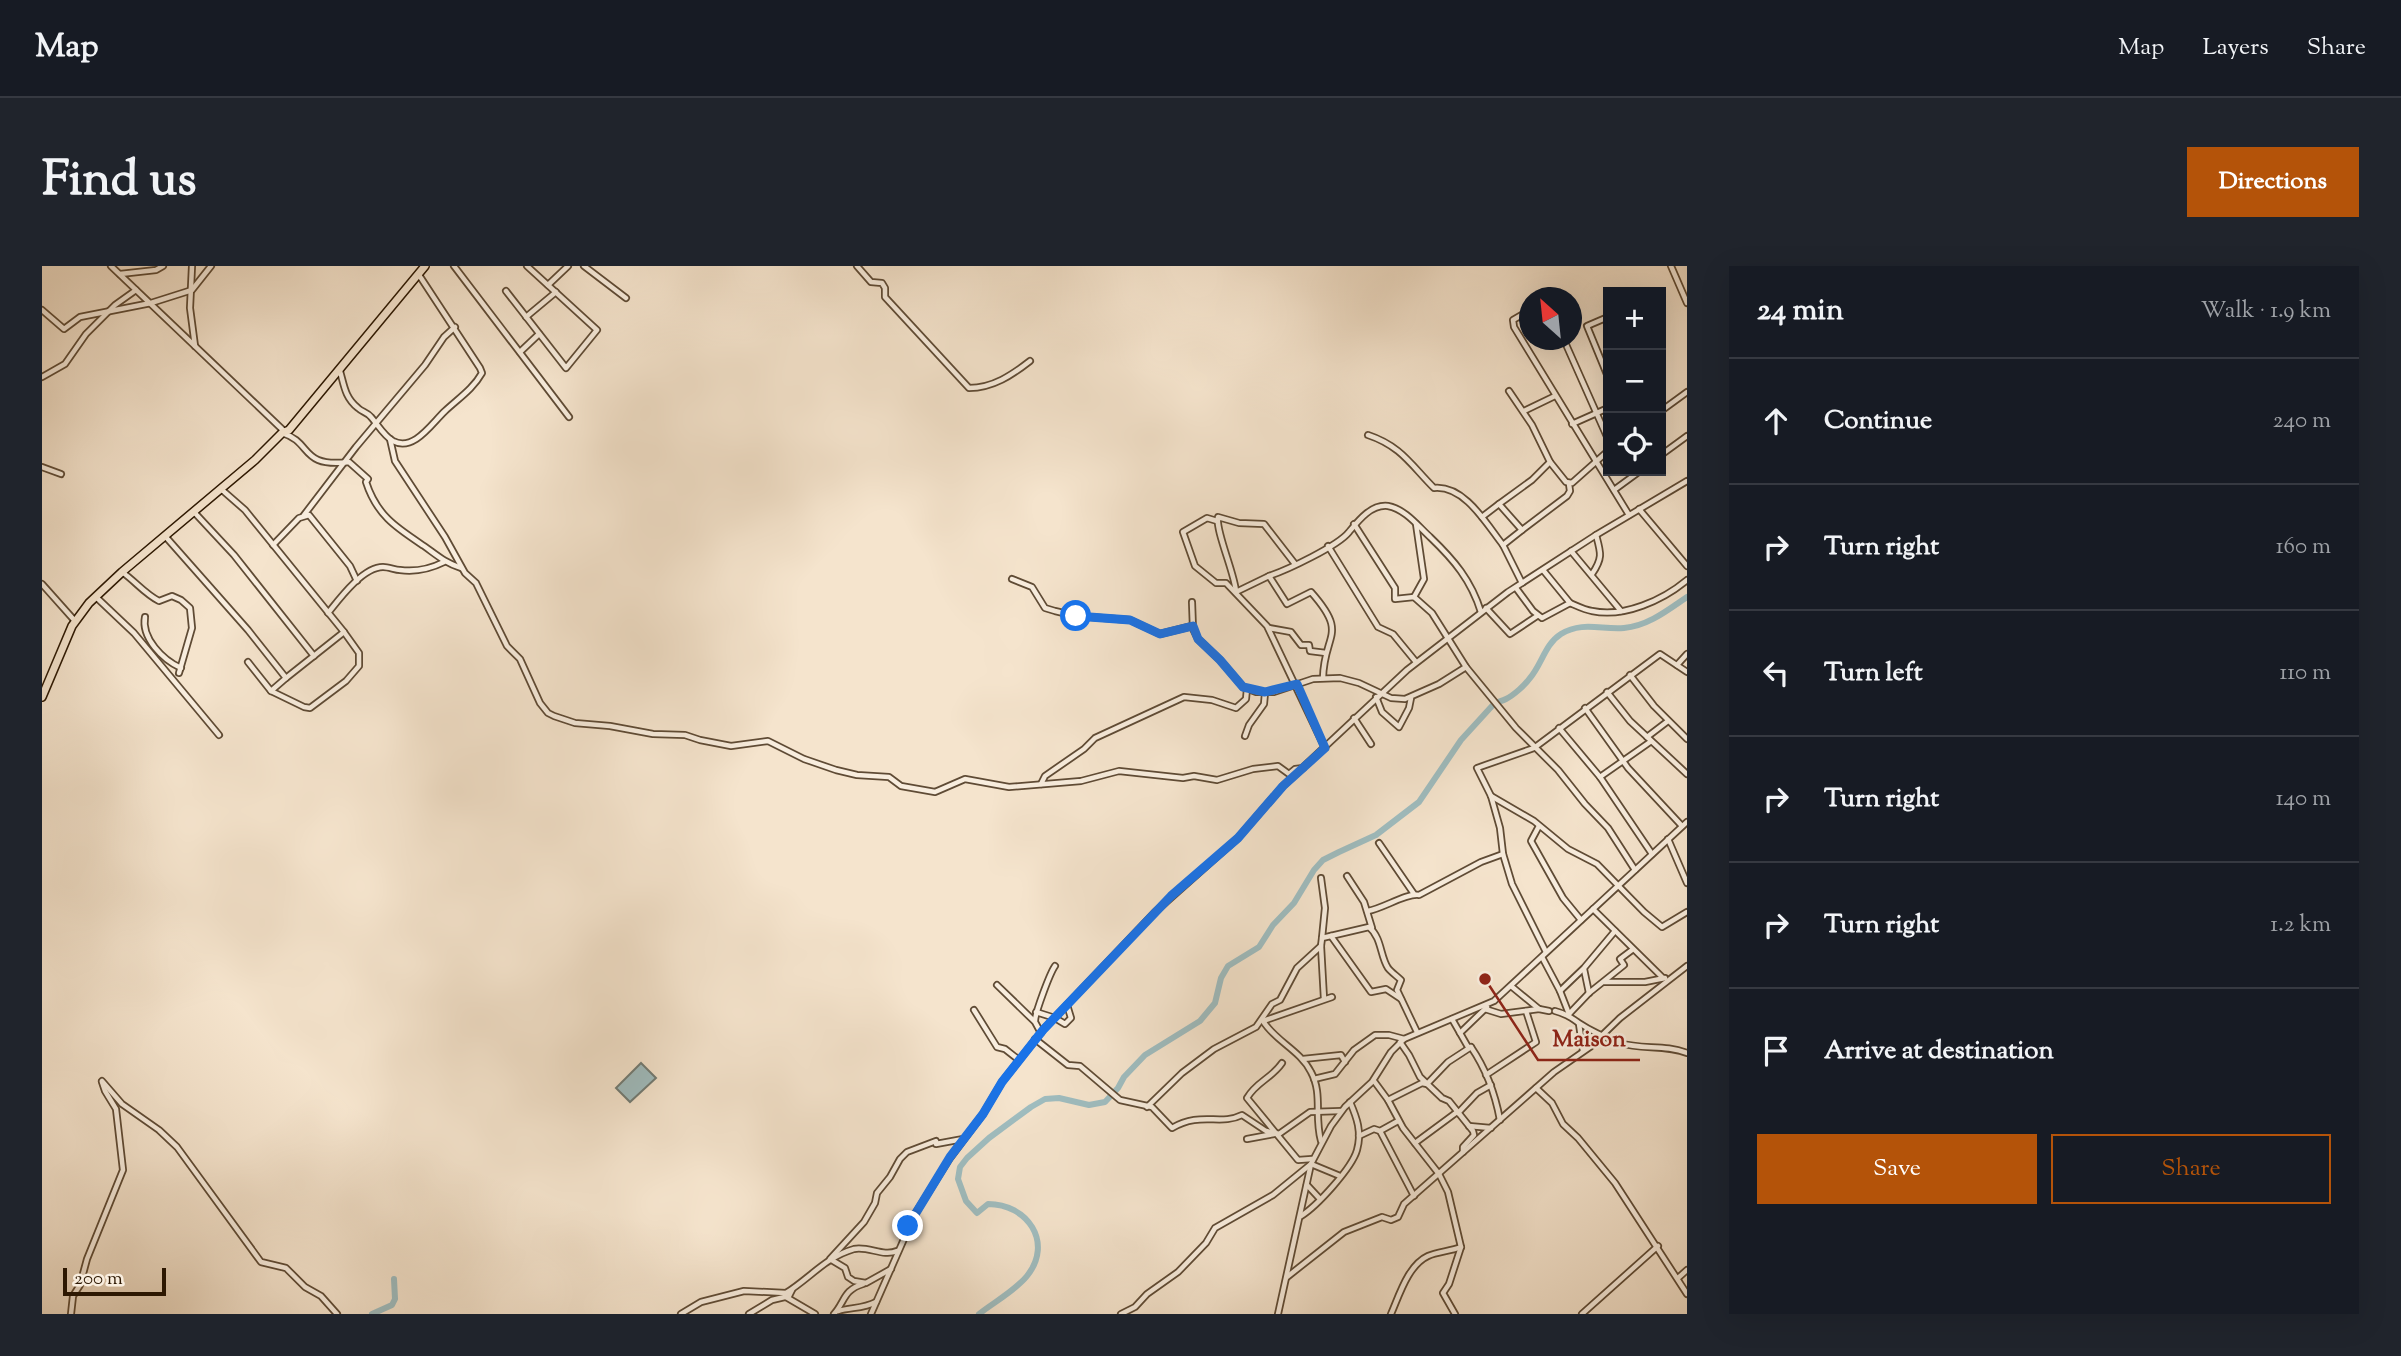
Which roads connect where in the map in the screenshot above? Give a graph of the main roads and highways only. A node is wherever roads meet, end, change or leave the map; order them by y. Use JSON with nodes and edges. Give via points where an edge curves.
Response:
{"nodes":[{"id":1,"x":425,"y":266,"type":"edge"},
{"id":2,"x":42,"y":697,"type":"edge"}],
"edges":[{"from":1,"to":2,"type":"main road","via":[[289,430],[96,596],[75,621]]}]}
